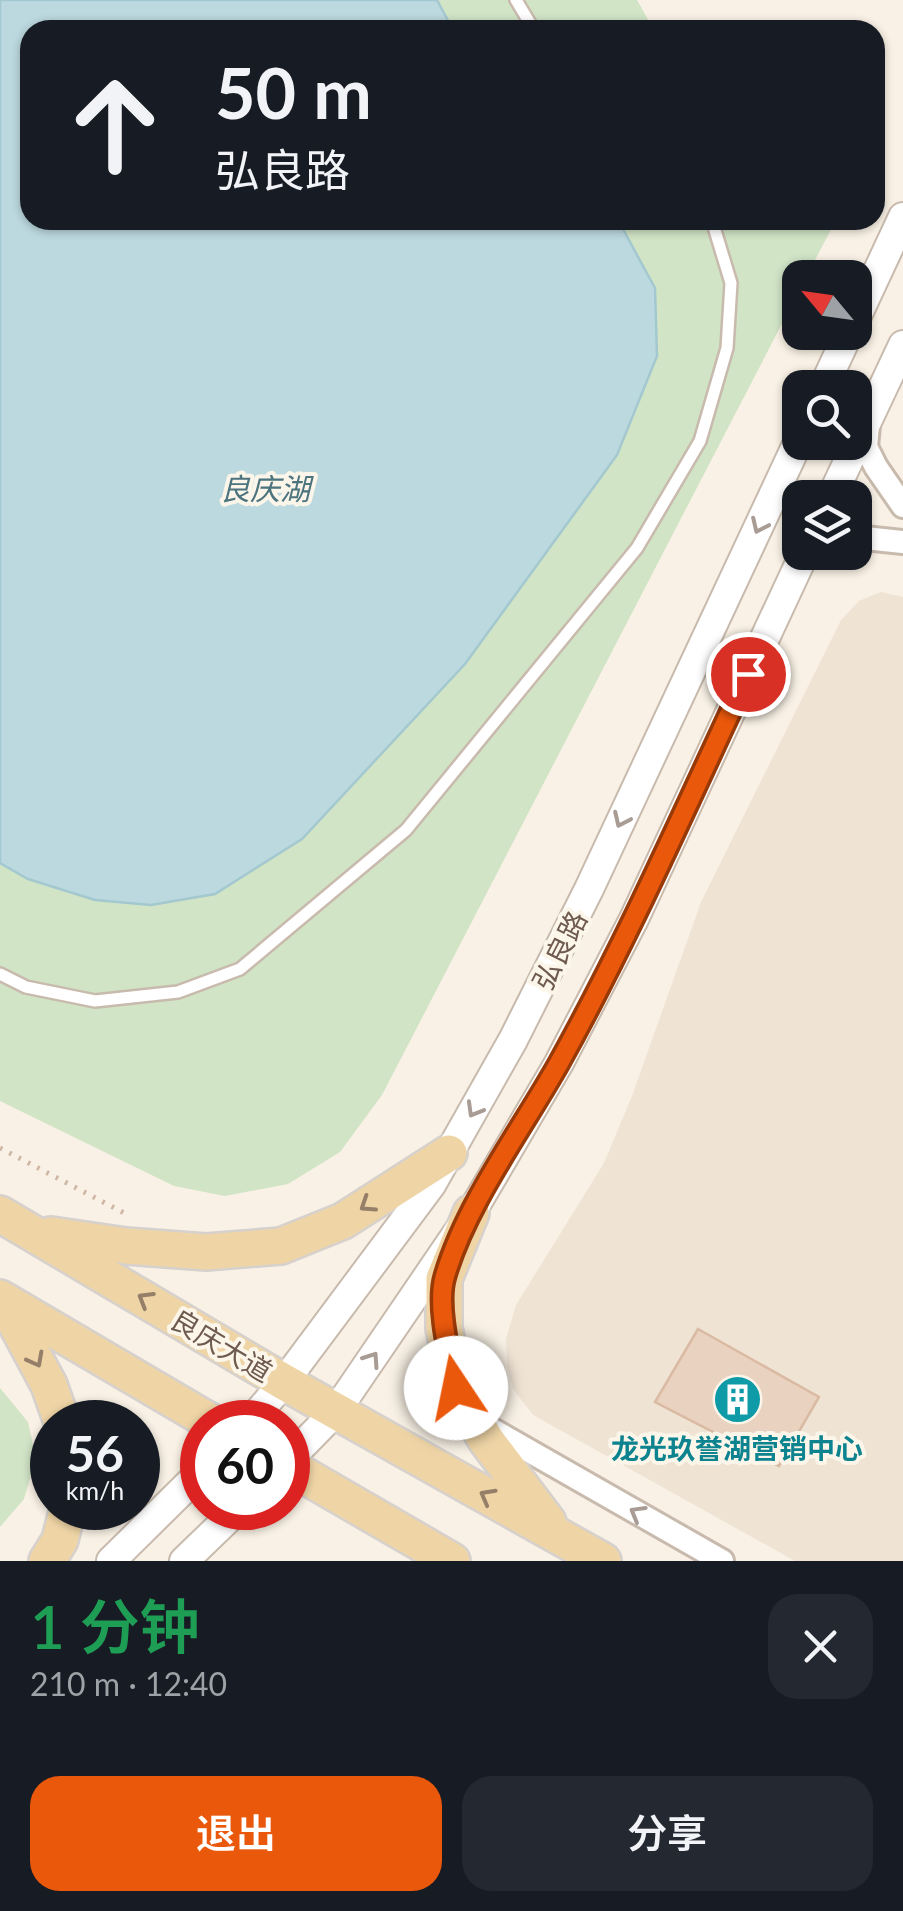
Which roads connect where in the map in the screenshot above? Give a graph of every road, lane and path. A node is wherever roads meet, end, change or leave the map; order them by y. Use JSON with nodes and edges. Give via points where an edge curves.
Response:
{"nodes":[{"id":1,"x":903,"y":217,"type":"edge"},
{"id":2,"x":715,"y":230,"type":"edge"},
{"id":3,"x":872,"y":284,"type":"edge"},
{"id":4,"x":903,"y":344,"type":"edge"},
{"id":5,"x":872,"y":412,"type":"edge"},
{"id":6,"x":872,"y":459,"type":"edge"},
{"id":7,"x":790,"y":460,"type":"edge"},
{"id":8,"x":903,"y":506,"type":"edge"},
{"id":9,"x":872,"y":538,"type":"edge"},
{"id":10,"x":903,"y":542,"type":"edge"},
{"id":11,"x":800,"y":570,"type":"edge"},
{"id":12,"x":0,"y":974,"type":"edge"},
{"id":13,"x":0,"y":1148,"type":"edge"},
{"id":14,"x":450,"y":1153,"type":"junction"},
{"id":15,"x":471,"y":1213,"type":"junction"},
{"id":16,"x":0,"y":1214,"type":"edge"},
{"id":17,"x":132,"y":1216,"type":"dead end"},
{"id":18,"x":33,"y":1232,"type":"junction"},
{"id":19,"x":2,"y":1299,"type":"edge"},
{"id":20,"x":284,"y":1382,"type":"junction"},
{"id":21,"x":54,"y":1400,"type":"edge"},
{"id":22,"x":269,"y":1400,"type":"edge"},
{"id":23,"x":180,"y":1404,"type":"edge"},
{"id":24,"x":336,"y":1411,"type":"junction"},
{"id":25,"x":474,"y":1419,"type":"junction"},
{"id":26,"x":310,"y":1439,"type":"edge"},
{"id":27,"x":310,"y":1476,"type":"edge"},
{"id":28,"x":180,"y":1494,"type":"edge"},
{"id":29,"x":62,"y":1530,"type":"edge"},
{"id":30,"x":216,"y":1530,"type":"edge"},
{"id":31,"x":398,"y":1530,"type":"junction"},
{"id":32,"x":558,"y":1535,"type":"junction"},
{"id":33,"x":47,"y":1561,"type":"edge"},
{"id":34,"x":111,"y":1561,"type":"edge"},
{"id":35,"x":184,"y":1561,"type":"edge"},
{"id":36,"x":419,"y":1561,"type":"edge"},
{"id":37,"x":452,"y":1561,"type":"edge"},
{"id":38,"x":603,"y":1561,"type":"edge"},
{"id":39,"x":722,"y":1561,"type":"edge"}],
"edges":[{"from":1,"to":3,"type":"street"},
{"from":2,"to":12,"type":"lane","via":[[731,283],[727,348],[700,441],[637,548],[406,830],[240,969],[178,992],[95,1000],[26,988]]},
{"from":4,"to":5,"type":"street"},
{"from":6,"to":8,"type":"street"},
{"from":7,"to":14,"type":"street","name":"弘良路","one_way":true,"via":[[589,889]]},
{"from":9,"to":10,"type":"street"},
{"from":11,"to":15,"type":"street","name":"弘良路","via":[[634,919]]},
{"from":13,"to":17,"type":"path"},
{"from":14,"to":18,"type":"main road","one_way":true,"via":[[343,1221],[281,1246],[206,1252]]},
{"from":14,"to":20,"type":"street","name":"弘良路"},
{"from":24,"to":15,"type":"street","name":"弘良路","one_way":true},
{"from":15,"to":25,"type":"main road","via":[[444,1279],[444,1328],[456,1388]]},
{"from":16,"to":18,"type":"main road","name":"良庆大道"},
{"from":20,"to":18,"type":"main road","name":"良庆大道","one_way":true},
{"from":19,"to":21,"type":"main road","one_way":true},
{"from":19,"to":23,"type":"main road"},
{"from":20,"to":22,"type":"street","name":"弘良路"},
{"from":20,"to":24,"type":"main road","name":"良庆大道"},
{"from":24,"to":26,"type":"street","name":"弘良路"},
{"from":32,"to":24,"type":"main road","name":"良庆大道","one_way":true},
{"from":25,"to":32,"type":"main road"},
{"from":39,"to":25,"type":"street","one_way":true},
{"from":27,"to":31,"type":"main road"},
{"from":28,"to":34,"type":"street"},
{"from":29,"to":33,"type":"main road"},
{"from":30,"to":35,"type":"street"},
{"from":31,"to":36,"type":"street"},
{"from":31,"to":37,"type":"main road"},
{"from":32,"to":38,"type":"main road","name":"良庆大道"}]}
